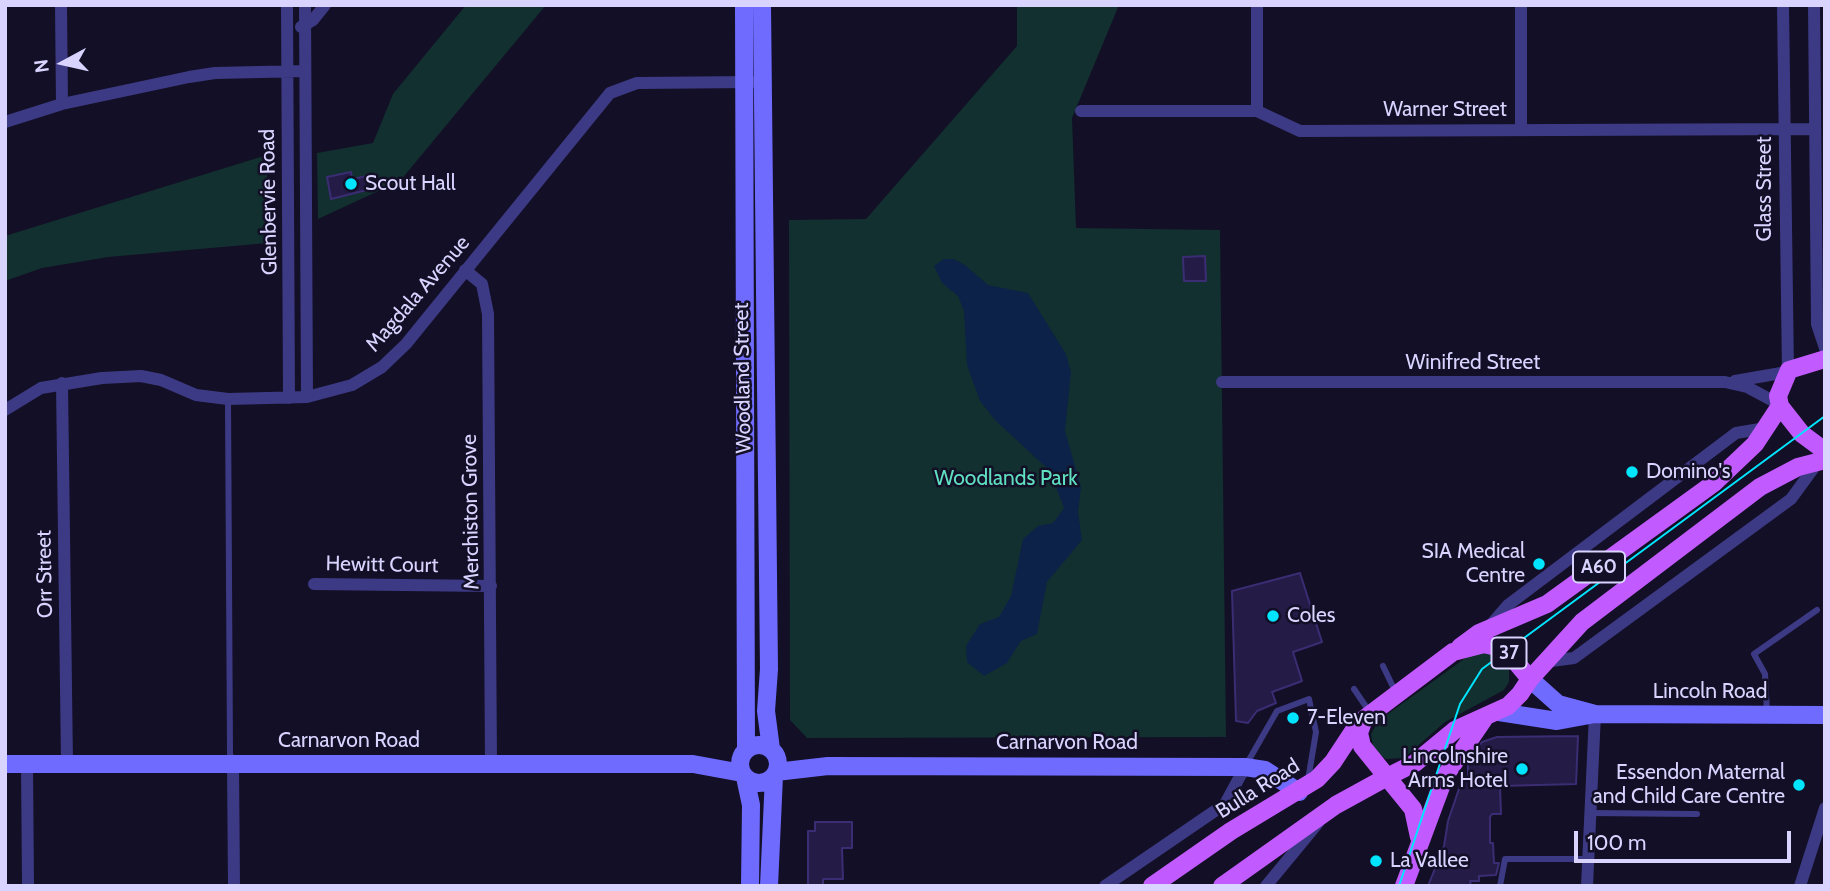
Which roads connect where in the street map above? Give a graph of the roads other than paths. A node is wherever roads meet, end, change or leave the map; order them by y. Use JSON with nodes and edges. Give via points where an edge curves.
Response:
{"nodes":[{"id":1,"x":61,"y":5,"type":"edge"},
{"id":2,"x":287,"y":5,"type":"edge"},
{"id":3,"x":305,"y":5,"type":"edge"},
{"id":4,"x":326,"y":5,"type":"edge"},
{"id":5,"x":744,"y":5,"type":"edge"},
{"id":6,"x":762,"y":5,"type":"edge"},
{"id":7,"x":1257,"y":5,"type":"edge"},
{"id":8,"x":1521,"y":5,"type":"edge"},
{"id":9,"x":1783,"y":5,"type":"edge"},
{"id":10,"x":1814,"y":5,"type":"edge"},
{"id":11,"x":287,"y":27,"type":"junction"},
{"id":12,"x":305,"y":27,"type":"junction"},
{"id":13,"x":305,"y":71,"type":"junction"},
{"id":14,"x":287,"y":72,"type":"junction"},
{"id":15,"x":753,"y":81,"type":"junction"},
{"id":16,"x":62,"y":104,"type":"junction"},
{"id":17,"x":1081,"y":111,"type":"dead end"},
{"id":18,"x":1257,"y":111,"type":"junction"},
{"id":19,"x":5,"y":122,"type":"edge"},
{"id":20,"x":1521,"y":129,"type":"junction"},
{"id":21,"x":1784,"y":129,"type":"junction"},
{"id":22,"x":1815,"y":129,"type":"junction"},
{"id":23,"x":306,"y":252,"type":"junction"},
{"id":24,"x":290,"y":253,"type":"junction"},
{"id":25,"x":465,"y":270,"type":"junction"},
{"id":26,"x":1825,"y":348,"type":"edge"},
{"id":27,"x":1825,"y":359,"type":"edge"},
{"id":28,"x":1787,"y":372,"type":"junction"},
{"id":29,"x":1222,"y":382,"type":"dead end"},
{"id":30,"x":1724,"y":382,"type":"junction"},
{"id":31,"x":62,"y":383,"type":"junction"},
{"id":32,"x":307,"y":397,"type":"junction"},
{"id":33,"x":289,"y":398,"type":"junction"},
{"id":34,"x":228,"y":399,"type":"junction"},
{"id":35,"x":1779,"y":405,"type":"junction"},
{"id":36,"x":5,"y":410,"type":"edge"},
{"id":37,"x":1767,"y":428,"type":"junction"},
{"id":38,"x":1823,"y":458,"type":"edge"},
{"id":39,"x":748,"y":547,"type":"junction"},
{"id":40,"x":767,"y":547,"type":"junction"},
{"id":41,"x":314,"y":584,"type":"dead end"},
{"id":42,"x":491,"y":586,"type":"junction"},
{"id":43,"x":1817,"y":610,"type":"dead end"},
{"id":44,"x":1487,"y":629,"type":"junction"},
{"id":45,"x":1453,"y":652,"type":"junction"},
{"id":46,"x":1544,"y":662,"type":"junction"},
{"id":47,"x":1383,"y":666,"type":"dead end"},
{"id":48,"x":1530,"y":679,"type":"junction"},
{"id":49,"x":1354,"y":689,"type":"dead end"},
{"id":50,"x":1396,"y":694,"type":"junction"},
{"id":51,"x":1371,"y":713,"type":"junction"},
{"id":52,"x":1595,"y":714,"type":"junction"},
{"id":53,"x":1491,"y":715,"type":"junction"},
{"id":54,"x":1767,"y":715,"type":"junction"},
{"id":55,"x":1825,"y":715,"type":"edge"},
{"id":56,"x":744,"y":751,"type":"junction"},
{"id":57,"x":491,"y":763,"type":"junction"},
{"id":58,"x":774,"y":763,"type":"junction"},
{"id":59,"x":5,"y":764,"type":"edge"},
{"id":60,"x":27,"y":764,"type":"junction"},
{"id":61,"x":67,"y":764,"type":"junction"},
{"id":62,"x":233,"y":764,"type":"junction"},
{"id":63,"x":693,"y":764,"type":"junction"},
{"id":64,"x":1245,"y":766,"type":"junction"},
{"id":65,"x":743,"y":775,"type":"junction"},
{"id":66,"x":1387,"y":777,"type":"junction"},
{"id":67,"x":1302,"y":790,"type":"junction"},
{"id":68,"x":1825,"y":808,"type":"edge"},
{"id":69,"x":1326,"y":812,"type":"junction"},
{"id":70,"x":1590,"y":813,"type":"junction"},
{"id":71,"x":1697,"y":814,"type":"dead end"},
{"id":72,"x":1420,"y":840,"type":"junction"},
{"id":73,"x":1588,"y":859,"type":"junction"},
{"id":74,"x":28,"y":886,"type":"edge"},
{"id":75,"x":234,"y":886,"type":"edge"},
{"id":76,"x":750,"y":886,"type":"edge"},
{"id":77,"x":769,"y":886,"type":"edge"},
{"id":78,"x":1105,"y":886,"type":"edge"},
{"id":79,"x":1152,"y":886,"type":"edge"},
{"id":80,"x":1222,"y":886,"type":"edge"},
{"id":81,"x":1266,"y":886,"type":"edge"},
{"id":82,"x":1404,"y":886,"type":"edge"},
{"id":83,"x":1500,"y":886,"type":"edge"},
{"id":84,"x":1587,"y":886,"type":"edge"},
{"id":85,"x":1800,"y":886,"type":"edge"}],
"edges":[{"from":1,"to":16,"type":"street"},
{"from":2,"to":11,"type":"street","name":"Glenbervie Road"},
{"from":3,"to":12,"type":"street","name":"Glenbervie Road"},
{"from":4,"to":12,"type":"street"},
{"from":5,"to":15,"type":"main road","name":"Woodland Street"},
{"from":6,"to":15,"type":"main road","name":"Woodland Street"},
{"from":7,"to":18,"type":"street"},
{"from":8,"to":20,"type":"street"},
{"from":9,"to":21,"type":"street","name":"Glass Street"},
{"from":10,"to":22,"type":"street"},
{"from":11,"to":12,"type":"street"},
{"from":11,"to":14,"type":"street","name":"Glenbervie Road"},
{"from":12,"to":13,"type":"street","name":"Glenbervie Road"},
{"from":13,"to":14,"type":"street"},
{"from":13,"to":23,"type":"street","name":"Glenbervie Road"},
{"from":14,"to":16,"type":"street","via":[[215,73]]},
{"from":14,"to":24,"type":"street","name":"Glenbervie Road"},
{"from":15,"to":25,"type":"street","name":"Magdala Avenue","via":[[637,83],[610,93]]},
{"from":15,"to":39,"type":"main road","name":"Woodland Street"},
{"from":15,"to":40,"type":"main road","name":"Woodland Street"},
{"from":16,"to":19,"type":"street"},
{"from":17,"to":18,"type":"street","name":"Warner Street"},
{"from":18,"to":20,"type":"street","name":"Warner Street","via":[[1300,131]]},
{"from":20,"to":21,"type":"street","name":"Warner Street"},
{"from":21,"to":22,"type":"street","name":"Warner Street"},
{"from":21,"to":28,"type":"street","name":"Glass Street"},
{"from":22,"to":26,"type":"street","via":[[1816,324]]},
{"from":23,"to":24,"type":"street"},
{"from":23,"to":32,"type":"street","name":"Glenbervie Road"},
{"from":24,"to":33,"type":"street","name":"Glenbervie Road"},
{"from":25,"to":32,"type":"street","name":"Magdala Avenue","via":[[382,367],[352,385]]},
{"from":25,"to":42,"type":"street","name":"Merchiston Grove","via":[[477,277],[487,297]]},
{"from":27,"to":28,"type":"main road"},
{"from":28,"to":30,"type":"street","name":"Winifred Street"},
{"from":28,"to":35,"type":"main road","number":"A60"},
{"from":29,"to":30,"type":"street","name":"Winifred Street"},
{"from":30,"to":35,"type":"street","name":"Winifred Street","via":[[1747,387]]},
{"from":31,"to":34,"type":"street","name":"Magdala Avenue","via":[[141,376],[196,395]]},
{"from":31,"to":36,"type":"street","name":"Magdala Avenue","via":[[41,388]]},
{"from":31,"to":61,"type":"street","name":"Orr Street"},
{"from":32,"to":33,"type":"street","name":"Magdala Avenue"},
{"from":33,"to":34,"type":"street","name":"Magdala Avenue"},
{"from":34,"to":62,"type":"lane"},
{"from":35,"to":37,"type":"main road","number":"A60"},
{"from":35,"to":38,"type":"main road"},
{"from":37,"to":44,"type":"main road","number":"A60","via":[[1714,483],[1581,581],[1537,609]]},
{"from":37,"to":44,"type":"street","via":[[1736,433],[1508,605]]},
{"from":38,"to":46,"type":"main road","number":"A60","via":[[1760,487],[1589,616]]},
{"from":38,"to":46,"type":"street","via":[[1791,499],[1585,650],[1574,658]]},
{"from":39,"to":40,"type":"main road"},
{"from":39,"to":56,"type":"main road","name":"Woodland Street"},
{"from":40,"to":58,"type":"main road","name":"Woodland Street","via":[[765,711]]},
{"from":41,"to":42,"type":"street","name":"Hewitt Court"},
{"from":42,"to":57,"type":"street","name":"Merchiston Grove"},
{"from":43,"to":54,"type":"lane","via":[[1755,654],[1765,674]]},
{"from":44,"to":45,"type":"main road","number":"A60"},
{"from":45,"to":48,"type":"main road","number":"37","via":[[1484,644],[1501,646]]},
{"from":45,"to":50,"type":"main road","number":"37"},
{"from":46,"to":48,"type":"main road","number":"A60"},
{"from":47,"to":50,"type":"lane"},
{"from":48,"to":52,"type":"main road","name":"Lincoln Road","number":"37","via":[[1558,704]]},
{"from":48,"to":53,"type":"main road","number":"37","via":[[1516,699]]},
{"from":49,"to":51,"type":"lane"},
{"from":50,"to":51,"type":"main road","number":"37"},
{"from":51,"to":66,"type":"main road","via":[[1362,722],[1360,741],[1367,757]]},
{"from":51,"to":67,"type":"main road","name":"Bulla Road","number":"37","via":[[1356,725],[1326,771]]},
{"from":52,"to":53,"type":"main road","name":"Lincoln Road","number":"37","via":[[1564,721]]},
{"from":52,"to":54,"type":"main road","name":"Lincoln Road","number":"37"},
{"from":52,"to":70,"type":"street"},
{"from":53,"to":66,"type":"main road","number":"37","via":[[1455,730],[1415,763]]},
{"from":53,"to":72,"type":"main road","via":[[1447,771]]},
{"from":54,"to":55,"type":"main road","name":"Lincoln Road","number":"37"},
{"from":56,"to":58,"type":"main road","name":"Carnarvon Road","via":[[758,744]]},
{"from":56,"to":63,"type":"main road","name":"Carnarvon Road"},
{"from":56,"to":65,"type":"main road","name":"Woodland Street"},
{"from":57,"to":62,"type":"main road","name":"Carnarvon Road"},
{"from":57,"to":63,"type":"main road","name":"Carnarvon Road"},
{"from":58,"to":64,"type":"main road","name":"Carnarvon Road"},
{"from":58,"to":65,"type":"main road","name":"Carnarvon Road","via":[[763,783]]},
{"from":58,"to":77,"type":"main road","name":"Woodland Street"},
{"from":59,"to":60,"type":"main road","name":"Carnarvon Road"},
{"from":60,"to":61,"type":"main road","name":"Carnarvon Road"},
{"from":60,"to":74,"type":"street"},
{"from":61,"to":62,"type":"main road","name":"Carnarvon Road"},
{"from":62,"to":75,"type":"street"},
{"from":63,"to":65,"type":"main road","name":"Carnarvon Road"},
{"from":64,"to":67,"type":"main road","name":"Carnarvon Road","via":[[1265,770]]},
{"from":64,"to":67,"type":"lane","via":[[1277,711],[1309,699],[1316,732]]},
{"from":64,"to":78,"type":"street","via":[[1225,804]]},
{"from":65,"to":76,"type":"main road","via":[[751,805]]},
{"from":66,"to":69,"type":"main road","number":"37"},
{"from":66,"to":72,"type":"main road","via":[[1413,809]]},
{"from":67,"to":79,"type":"main road","name":"Bulla Road","number":"37","via":[[1231,831]]},
{"from":68,"to":85,"type":"street"},
{"from":69,"to":80,"type":"main road","number":"37"},
{"from":69,"to":81,"type":"street"},
{"from":70,"to":71,"type":"lane"},
{"from":70,"to":73,"type":"street"},
{"from":72,"to":82,"type":"main road"},
{"from":73,"to":83,"type":"lane","via":[[1504,859]]},
{"from":73,"to":84,"type":"street"}]}
